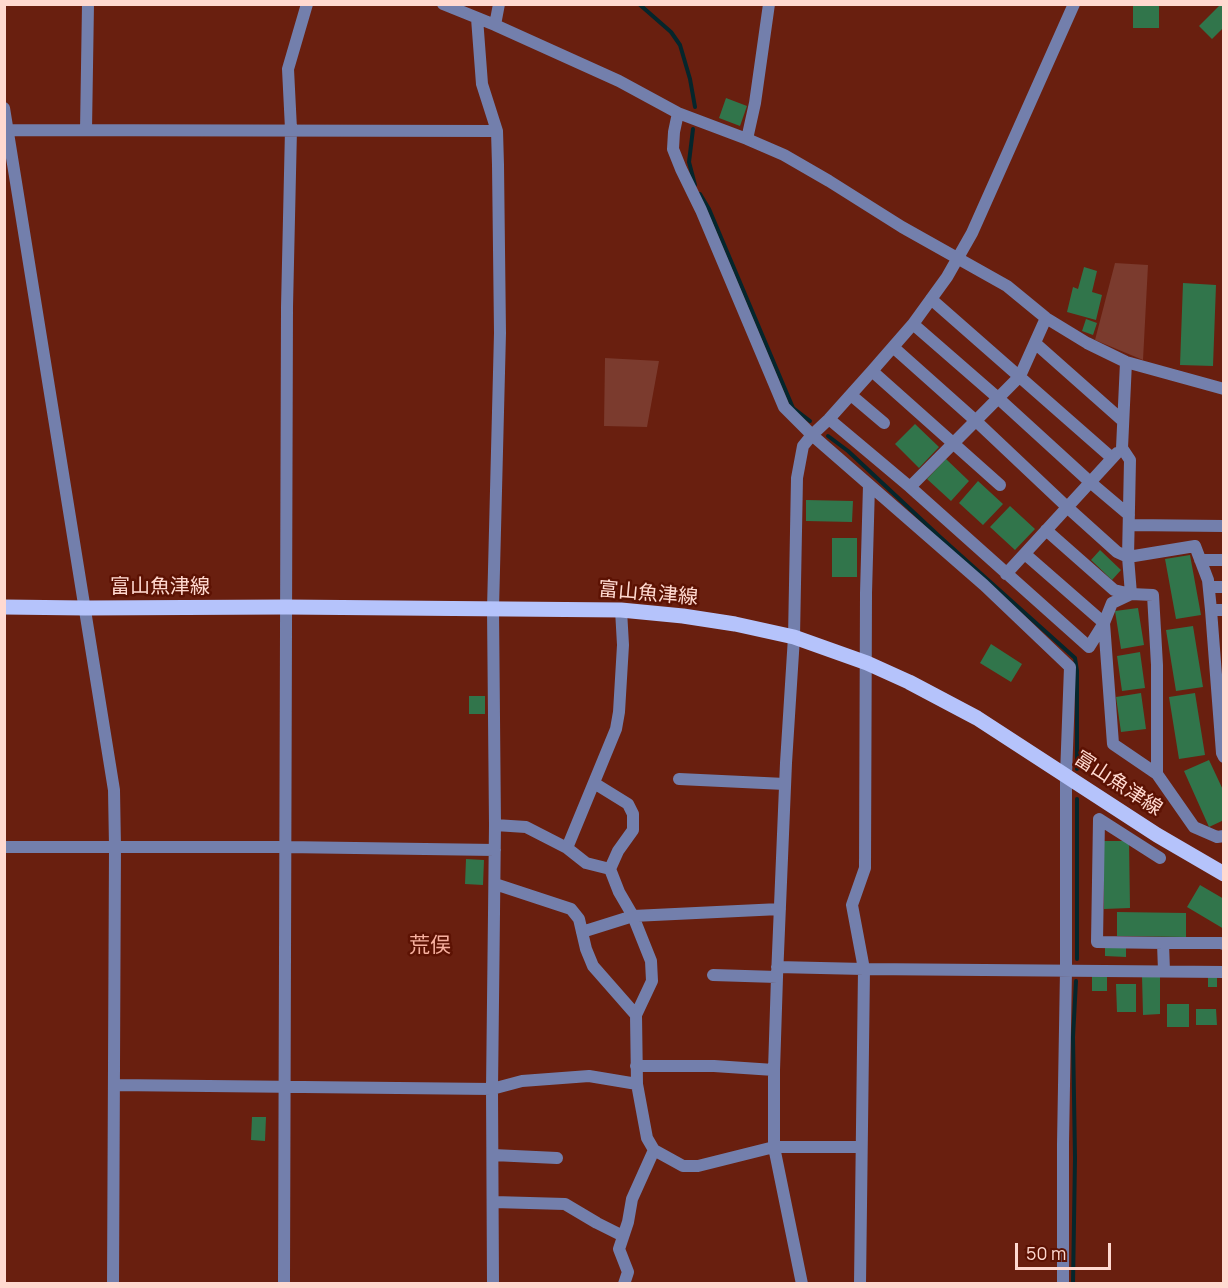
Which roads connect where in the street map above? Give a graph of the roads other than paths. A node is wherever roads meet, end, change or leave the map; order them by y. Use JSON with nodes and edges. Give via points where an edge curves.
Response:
{"nodes":[{"id":1,"x":88,"y":4,"type":"edge"},
{"id":2,"x":307,"y":4,"type":"edge"},
{"id":3,"x":443,"y":4,"type":"edge"},
{"id":4,"x":500,"y":4,"type":"edge"},
{"id":5,"x":769,"y":4,"type":"edge"},
{"id":6,"x":1074,"y":4,"type":"edge"},
{"id":7,"x":477,"y":18,"type":"junction"},
{"id":8,"x":495,"y":25,"type":"junction"},
{"id":9,"x":4,"y":108,"type":"edge"},
{"id":10,"x":678,"y":113,"type":"junction"},
{"id":11,"x":291,"y":129,"type":"junction"},
{"id":12,"x":9,"y":130,"type":"junction"},
{"id":13,"x":86,"y":130,"type":"junction"},
{"id":14,"x":497,"y":131,"type":"junction"},
{"id":15,"x":747,"y":139,"type":"junction"},
{"id":16,"x":958,"y":258,"type":"junction"},
{"id":17,"x":931,"y":299,"type":"junction"},
{"id":18,"x":1046,"y":318,"type":"junction"},
{"id":19,"x":913,"y":324,"type":"junction"},
{"id":20,"x":1035,"y":343,"type":"junction"},
{"id":21,"x":893,"y":347,"type":"junction"},
{"id":22,"x":1126,"y":362,"type":"junction"},
{"id":23,"x":872,"y":371,"type":"junction"},
{"id":24,"x":1020,"y":376,"type":"junction"},
{"id":25,"x":1224,"y":389,"type":"edge"},
{"id":26,"x":851,"y":395,"type":"junction"},
{"id":27,"x":998,"y":398,"type":"junction"},
{"id":28,"x":829,"y":419,"type":"junction"},
{"id":29,"x":1123,"y":420,"type":"junction"},
{"id":30,"x":976,"y":421,"type":"junction"},
{"id":31,"x":884,"y":423,"type":"dead end"},
{"id":32,"x":812,"y":435,"type":"junction"},
{"id":33,"x":953,"y":443,"type":"junction"},
{"id":34,"x":1122,"y":448,"type":"junction"},
{"id":35,"x":1112,"y":458,"type":"junction"},
{"id":36,"x":1090,"y":482,"type":"junction"},
{"id":37,"x":869,"y":484,"type":"junction"},
{"id":38,"x":1000,"y":485,"type":"dead end"},
{"id":39,"x":910,"y":487,"type":"junction"},
{"id":40,"x":1067,"y":507,"type":"junction"},
{"id":41,"x":1129,"y":520,"type":"junction"},
{"id":42,"x":1224,"y":526,"type":"edge"},
{"id":43,"x":1046,"y":530,"type":"junction"},
{"id":44,"x":1025,"y":554,"type":"junction"},
{"id":45,"x":1128,"y":557,"type":"junction"},
{"id":46,"x":1200,"y":560,"type":"junction"},
{"id":47,"x":1224,"y":560,"type":"edge"},
{"id":48,"x":1006,"y":574,"type":"junction"},
{"id":49,"x":1209,"y":587,"type":"junction"},
{"id":50,"x":1224,"y":587,"type":"edge"},
{"id":51,"x":1131,"y":594,"type":"junction"},
{"id":52,"x":4,"y":607,"type":"edge"},
{"id":53,"x":286,"y":607,"type":"junction"},
{"id":54,"x":84,"y":608,"type":"junction"},
{"id":55,"x":493,"y":609,"type":"junction"},
{"id":56,"x":621,"y":610,"type":"junction"},
{"id":57,"x":1217,"y":610,"type":"edge"},
{"id":58,"x":1104,"y":623,"type":"junction"},
{"id":59,"x":794,"y":637,"type":"junction"},
{"id":60,"x":867,"y":663,"type":"junction"},
{"id":61,"x":1224,"y":757,"type":"edge"},
{"id":62,"x":1157,"y":774,"type":"junction"},
{"id":63,"x":1066,"y":775,"type":"junction"},
{"id":64,"x":679,"y":779,"type":"dead end"},
{"id":65,"x":594,"y":783,"type":"junction"},
{"id":66,"x":785,"y":784,"type":"junction"},
{"id":67,"x":1104,"y":800,"type":"junction"},
{"id":68,"x":1099,"y":819,"type":"junction"},
{"id":69,"x":495,"y":825,"type":"junction"},
{"id":70,"x":1224,"y":836,"type":"edge"},
{"id":71,"x":4,"y":847,"type":"edge"},
{"id":72,"x":115,"y":847,"type":"junction"},
{"id":73,"x":285,"y":847,"type":"junction"},
{"id":74,"x":567,"y":848,"type":"junction"},
{"id":75,"x":495,"y":850,"type":"junction"},
{"id":76,"x":1160,"y":858,"type":"dead end"},
{"id":77,"x":610,"y":869,"type":"junction"},
{"id":78,"x":1224,"y":874,"type":"edge"},
{"id":79,"x":495,"y":884,"type":"junction"},
{"id":80,"x":780,"y":909,"type":"junction"},
{"id":81,"x":633,"y":916,"type":"junction"},
{"id":82,"x":582,"y":932,"type":"junction"},
{"id":83,"x":1164,"y":943,"type":"junction"},
{"id":84,"x":1224,"y":944,"type":"edge"},
{"id":85,"x":864,"y":969,"type":"junction"},
{"id":86,"x":1066,"y":970,"type":"junction"},
{"id":87,"x":1164,"y":971,"type":"junction"},
{"id":88,"x":777,"y":972,"type":"junction"},
{"id":89,"x":1224,"y":972,"type":"edge"},
{"id":90,"x":713,"y":975,"type":"dead end"},
{"id":91,"x":636,"y":1015,"type":"junction"},
{"id":92,"x":636,"y":1066,"type":"junction"},
{"id":93,"x":774,"y":1070,"type":"junction"},
{"id":94,"x":637,"y":1084,"type":"junction"},
{"id":95,"x":114,"y":1085,"type":"junction"},
{"id":96,"x":284,"y":1086,"type":"junction"},
{"id":97,"x":492,"y":1089,"type":"junction"},
{"id":98,"x":774,"y":1147,"type":"junction"},
{"id":99,"x":861,"y":1147,"type":"junction"},
{"id":100,"x":654,"y":1150,"type":"junction"},
{"id":101,"x":493,"y":1155,"type":"junction"},
{"id":102,"x":557,"y":1158,"type":"dead end"},
{"id":103,"x":494,"y":1202,"type":"junction"},
{"id":104,"x":623,"y":1236,"type":"junction"},
{"id":105,"x":113,"y":1284,"type":"edge"},
{"id":106,"x":284,"y":1284,"type":"edge"},
{"id":107,"x":493,"y":1284,"type":"edge"},
{"id":108,"x":624,"y":1284,"type":"edge"},
{"id":109,"x":802,"y":1284,"type":"edge"},
{"id":110,"x":860,"y":1284,"type":"edge"},
{"id":111,"x":1063,"y":1284,"type":"edge"}],
"edges":[{"from":1,"to":13,"type":"street"},
{"from":2,"to":11,"type":"street","via":[[288,69]]},
{"from":3,"to":7,"type":"street"},
{"from":4,"to":8,"type":"street"},
{"from":5,"to":15,"type":"street"},
{"from":6,"to":16,"type":"street"},
{"from":7,"to":8,"type":"street"},
{"from":7,"to":14,"type":"street","via":[[482,84]]},
{"from":8,"to":10,"type":"street","via":[[620,81]]},
{"from":9,"to":12,"type":"street"},
{"from":10,"to":15,"type":"street"},
{"from":10,"to":32,"type":"street","via":[[673,149],[681,169],[784,407]]},
{"from":11,"to":13,"type":"street"},
{"from":11,"to":14,"type":"street"},
{"from":11,"to":53,"type":"street"},
{"from":12,"to":13,"type":"street"},
{"from":12,"to":54,"type":"street"},
{"from":14,"to":55,"type":"street","via":[[500,333]]},
{"from":15,"to":16,"type":"street","via":[[784,155]]},
{"from":16,"to":17,"type":"street"},
{"from":16,"to":18,"type":"street","via":[[1007,286]]},
{"from":17,"to":19,"type":"street"},
{"from":17,"to":24,"type":"street"},
{"from":18,"to":20,"type":"street"},
{"from":18,"to":22,"type":"street"},
{"from":19,"to":21,"type":"street"},
{"from":19,"to":27,"type":"street"},
{"from":20,"to":24,"type":"street"},
{"from":20,"to":29,"type":"street"},
{"from":21,"to":23,"type":"street"},
{"from":21,"to":30,"type":"street"},
{"from":22,"to":25,"type":"street"},
{"from":22,"to":29,"type":"street"},
{"from":23,"to":26,"type":"street"},
{"from":23,"to":33,"type":"street"},
{"from":24,"to":27,"type":"street"},
{"from":24,"to":35,"type":"street"},
{"from":26,"to":28,"type":"street"},
{"from":26,"to":31,"type":"street"},
{"from":27,"to":30,"type":"street"},
{"from":27,"to":36,"type":"street"},
{"from":28,"to":32,"type":"street"},
{"from":28,"to":39,"type":"street"},
{"from":29,"to":34,"type":"street"},
{"from":30,"to":33,"type":"street"},
{"from":30,"to":40,"type":"street"},
{"from":32,"to":37,"type":"street"},
{"from":32,"to":59,"type":"street","via":[[803,446],[797,478]]},
{"from":33,"to":38,"type":"street"},
{"from":33,"to":39,"type":"street"},
{"from":34,"to":35,"type":"street"},
{"from":34,"to":41,"type":"street","via":[[1130,460]]},
{"from":35,"to":36,"type":"street"},
{"from":36,"to":40,"type":"street"},
{"from":36,"to":41,"type":"street"},
{"from":37,"to":60,"type":"street"},
{"from":37,"to":63,"type":"street","via":[[984,585],[1070,668]]},
{"from":39,"to":48,"type":"street"},
{"from":40,"to":43,"type":"street"},
{"from":40,"to":45,"type":"street","via":[[1117,552]]},
{"from":41,"to":42,"type":"street"},
{"from":41,"to":45,"type":"street"},
{"from":43,"to":44,"type":"street"},
{"from":43,"to":51,"type":"street","via":[[1114,590]]},
{"from":44,"to":48,"type":"street"},
{"from":44,"to":58,"type":"street"},
{"from":45,"to":46,"type":"street","via":[[1195,546]]},
{"from":45,"to":51,"type":"street"},
{"from":46,"to":47,"type":"street"},
{"from":46,"to":49,"type":"street"},
{"from":48,"to":58,"type":"street","via":[[1089,647]]},
{"from":49,"to":50,"type":"street"},
{"from":49,"to":57,"type":"street"},
{"from":51,"to":58,"type":"street","via":[[1112,603]]},
{"from":51,"to":62,"type":"street","via":[[1154,595]]},
{"from":52,"to":54,"type":"main road","name":"富山魚津線"},
{"from":53,"to":54,"type":"main road","name":"富山魚津線"},
{"from":53,"to":55,"type":"main road","name":"富山魚津線"},
{"from":53,"to":73,"type":"street"},
{"from":54,"to":72,"type":"street","via":[[114,789]]},
{"from":55,"to":56,"type":"main road","name":"富山魚津線"},
{"from":55,"to":69,"type":"street"},
{"from":56,"to":59,"type":"main road","name":"富山魚津線","via":[[735,624]]},
{"from":56,"to":65,"type":"street","via":[[619,712]]},
{"from":57,"to":61,"type":"street"},
{"from":58,"to":62,"type":"street","via":[[1113,744]]},
{"from":59,"to":60,"type":"main road","name":"富山魚津線"},
{"from":59,"to":66,"type":"street"},
{"from":60,"to":63,"type":"main road","name":"富山魚津線","via":[[977,718]]},
{"from":60,"to":85,"type":"street","via":[[866,868],[852,905]]},
{"from":62,"to":70,"type":"street","via":[[1194,827]]},
{"from":63,"to":67,"type":"main road","name":"富山魚津線"},
{"from":63,"to":86,"type":"street"},
{"from":64,"to":66,"type":"street"},
{"from":65,"to":74,"type":"street"},
{"from":65,"to":77,"type":"street","via":[[628,804],[633,814],[633,830]]},
{"from":66,"to":80,"type":"street"},
{"from":67,"to":68,"type":"street"},
{"from":67,"to":78,"type":"main road","name":"富山魚津線"},
{"from":68,"to":76,"type":"street"},
{"from":68,"to":83,"type":"street","via":[[1097,942]]},
{"from":69,"to":74,"type":"street","via":[[526,827]]},
{"from":69,"to":75,"type":"street"},
{"from":71,"to":72,"type":"street"},
{"from":72,"to":73,"type":"street"},
{"from":72,"to":95,"type":"street"},
{"from":73,"to":75,"type":"street"},
{"from":73,"to":96,"type":"street"},
{"from":74,"to":77,"type":"street","via":[[586,862]]},
{"from":75,"to":79,"type":"street"},
{"from":77,"to":81,"type":"street"},
{"from":79,"to":82,"type":"street","via":[[571,909]]},
{"from":79,"to":97,"type":"street"},
{"from":80,"to":81,"type":"street"},
{"from":80,"to":88,"type":"street"},
{"from":81,"to":82,"type":"street"},
{"from":81,"to":91,"type":"street","via":[[651,961],[652,981]]},
{"from":82,"to":91,"type":"street","via":[[593,966]]},
{"from":83,"to":84,"type":"street"},
{"from":83,"to":87,"type":"street"},
{"from":85,"to":86,"type":"street"},
{"from":85,"to":88,"type":"street"},
{"from":85,"to":99,"type":"street"},
{"from":86,"to":87,"type":"street"},
{"from":86,"to":111,"type":"street"},
{"from":87,"to":89,"type":"street"},
{"from":88,"to":90,"type":"street"},
{"from":88,"to":93,"type":"street"},
{"from":91,"to":92,"type":"street"},
{"from":92,"to":93,"type":"street"},
{"from":92,"to":94,"type":"street"},
{"from":93,"to":98,"type":"street"},
{"from":94,"to":97,"type":"street","via":[[589,1076],[522,1081]]},
{"from":94,"to":100,"type":"street","via":[[647,1138]]},
{"from":95,"to":96,"type":"street"},
{"from":95,"to":105,"type":"street"},
{"from":96,"to":97,"type":"street"},
{"from":96,"to":106,"type":"street"},
{"from":97,"to":101,"type":"street"},
{"from":98,"to":99,"type":"street"},
{"from":98,"to":100,"type":"street","via":[[698,1166],[683,1166]]},
{"from":98,"to":109,"type":"street"},
{"from":99,"to":110,"type":"street"},
{"from":100,"to":104,"type":"street","via":[[632,1199]]},
{"from":101,"to":102,"type":"street"},
{"from":101,"to":103,"type":"street"},
{"from":103,"to":104,"type":"street","via":[[565,1203]]},
{"from":103,"to":107,"type":"street"},
{"from":104,"to":108,"type":"street","via":[[619,1249],[628,1272]]}]}
